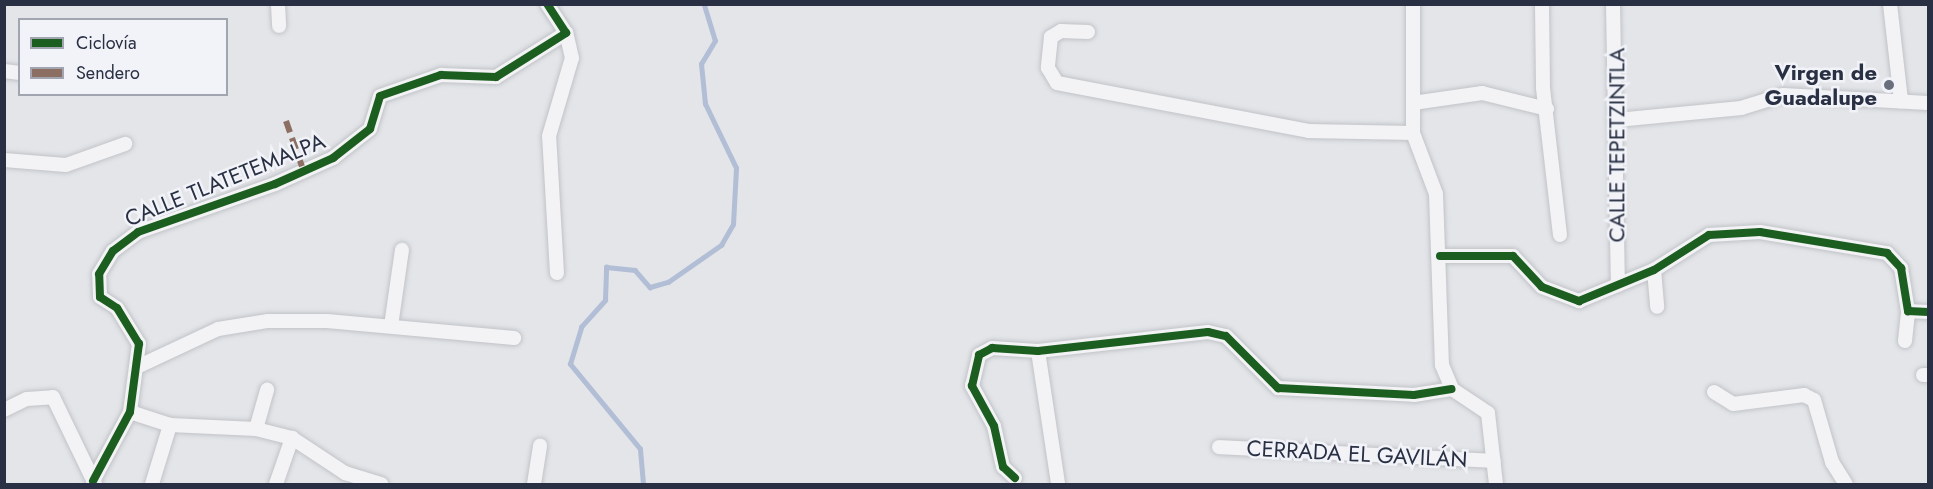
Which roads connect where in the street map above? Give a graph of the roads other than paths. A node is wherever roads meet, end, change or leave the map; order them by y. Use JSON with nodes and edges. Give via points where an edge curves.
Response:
{"nodes":[{"id":1,"x":278,"y":4,"type":"edge"},
{"id":2,"x":547,"y":4,"type":"edge"},
{"id":3,"x":1413,"y":4,"type":"edge"},
{"id":4,"x":1542,"y":4,"type":"edge"},
{"id":5,"x":1613,"y":4,"type":"edge"},
{"id":6,"x":1890,"y":4,"type":"edge"},
{"id":7,"x":279,"y":26,"type":"dead end"},
{"id":8,"x":1088,"y":32,"type":"dead end"},
{"id":9,"x":566,"y":33,"type":"junction"},
{"id":10,"x":1901,"y":101,"type":"junction"},
{"id":11,"x":1413,"y":103,"type":"junction"},
{"id":12,"x":1929,"y":103,"type":"edge"},
{"id":13,"x":1546,"y":109,"type":"junction"},
{"id":14,"x":1617,"y":120,"type":"junction"},
{"id":15,"x":1413,"y":133,"type":"junction"},
{"id":16,"x":125,"y":144,"type":"dead end"},
{"id":17,"x":4,"y":160,"type":"edge"},
{"id":18,"x":1560,"y":235,"type":"dead end"},
{"id":19,"x":402,"y":250,"type":"dead end"},
{"id":20,"x":1440,"y":256,"type":"junction"},
{"id":21,"x":1654,"y":270,"type":"junction"},
{"id":22,"x":558,"y":273,"type":"dead end"},
{"id":23,"x":1618,"y":285,"type":"junction"},
{"id":24,"x":1657,"y":307,"type":"dead end"},
{"id":25,"x":1908,"y":311,"type":"junction"},
{"id":26,"x":1929,"y":312,"type":"edge"},
{"id":27,"x":391,"y":326,"type":"junction"},
{"id":28,"x":513,"y":338,"type":"dead end"},
{"id":29,"x":1905,"y":341,"type":"dead end"},
{"id":30,"x":1038,"y":351,"type":"junction"},
{"id":31,"x":137,"y":367,"type":"junction"},
{"id":32,"x":1452,"y":389,"type":"junction"},
{"id":33,"x":267,"y":390,"type":"dead end"},
{"id":34,"x":1714,"y":392,"type":"dead end"},
{"id":35,"x":4,"y":410,"type":"edge"},
{"id":36,"x":129,"y":412,"type":"junction"},
{"id":37,"x":170,"y":425,"type":"junction"},
{"id":38,"x":256,"y":429,"type":"junction"},
{"id":39,"x":292,"y":438,"type":"junction"},
{"id":40,"x":540,"y":445,"type":"dead end"},
{"id":41,"x":1219,"y":447,"type":"dead end"},
{"id":42,"x":1494,"y":461,"type":"junction"},
{"id":43,"x":1015,"y":478,"type":"dead end"},
{"id":44,"x":94,"y":483,"type":"edge"},
{"id":45,"x":152,"y":484,"type":"edge"},
{"id":46,"x":276,"y":484,"type":"edge"},
{"id":47,"x":381,"y":484,"type":"edge"},
{"id":48,"x":534,"y":484,"type":"edge"},
{"id":49,"x":1058,"y":484,"type":"edge"},
{"id":50,"x":1496,"y":484,"type":"edge"},
{"id":51,"x":1846,"y":484,"type":"edge"}],
"edges":[{"from":1,"to":7,"type":"street"},
{"from":2,"to":9,"type":"street"},
{"from":3,"to":11,"type":"street"},
{"from":4,"to":13,"type":"street"},
{"from":5,"to":14,"type":"street","name":"CALLE TEPETZINTLA"},
{"from":6,"to":10,"type":"street"},
{"from":8,"to":15,"type":"street","via":[[1061,31],[1051,37],[1048,68],[1058,82],[1308,131]]},
{"from":9,"to":22,"type":"street","via":[[572,58],[549,136]]},
{"from":9,"to":31,"type":"street","name":"CALLE TLATETEMALPA","via":[[496,77],[441,75],[380,96],[370,129],[333,158],[123,240],[99,274],[98,285],[100,297],[129,322],[139,344]]},
{"from":10,"to":12,"type":"street"},
{"from":10,"to":14,"type":"street","via":[[1784,95],[1741,108]]},
{"from":11,"to":13,"type":"street","via":[[1482,93]]},
{"from":11,"to":15,"type":"street"},
{"from":13,"to":18,"type":"street"},
{"from":14,"to":23,"type":"street","name":"CALLE TEPETZINTLA"},
{"from":15,"to":20,"type":"street","via":[[1436,194]]},
{"from":16,"to":17,"type":"street","via":[[66,165]]},
{"from":19,"to":27,"type":"street"},
{"from":20,"to":23,"type":"street","via":[[1513,256],[1542,287],[1579,301]]},
{"from":20,"to":32,"type":"street","via":[[1438,337]]},
{"from":21,"to":23,"type":"street"},
{"from":21,"to":24,"type":"street"},
{"from":21,"to":25,"type":"street","via":[[1696,241],[1727,232],[1826,242],[1887,253],[1896,260]]},
{"from":25,"to":26,"type":"street"},
{"from":25,"to":29,"type":"street"},
{"from":27,"to":28,"type":"street"},
{"from":27,"to":31,"type":"street","via":[[268,321],[218,329]]},
{"from":30,"to":32,"type":"street","via":[[1208,332],[1227,336],[1278,388],[1414,395]]},
{"from":30,"to":43,"type":"street","via":[[984,350],[972,386],[994,426],[1003,467]]},
{"from":30,"to":49,"type":"street"},
{"from":31,"to":36,"type":"street","name":"CALLE TLATETEMALPA"},
{"from":32,"to":42,"type":"street","via":[[1488,414]]},
{"from":33,"to":38,"type":"street"},
{"from":34,"to":51,"type":"street","via":[[1732,404],[1804,395],[1814,400],[1832,462]]},
{"from":35,"to":44,"type":"street","via":[[27,399],[53,397]]},
{"from":36,"to":37,"type":"street"},
{"from":36,"to":44,"type":"street","name":"CALLE TLATETEMALPA"},
{"from":37,"to":38,"type":"street"},
{"from":37,"to":45,"type":"street"},
{"from":38,"to":39,"type":"street"},
{"from":39,"to":46,"type":"street"},
{"from":39,"to":47,"type":"street","via":[[345,473]]},
{"from":40,"to":48,"type":"street"},
{"from":41,"to":42,"type":"street","name":"CERRADA EL GAVILÁN"},
{"from":42,"to":50,"type":"street"}]}
